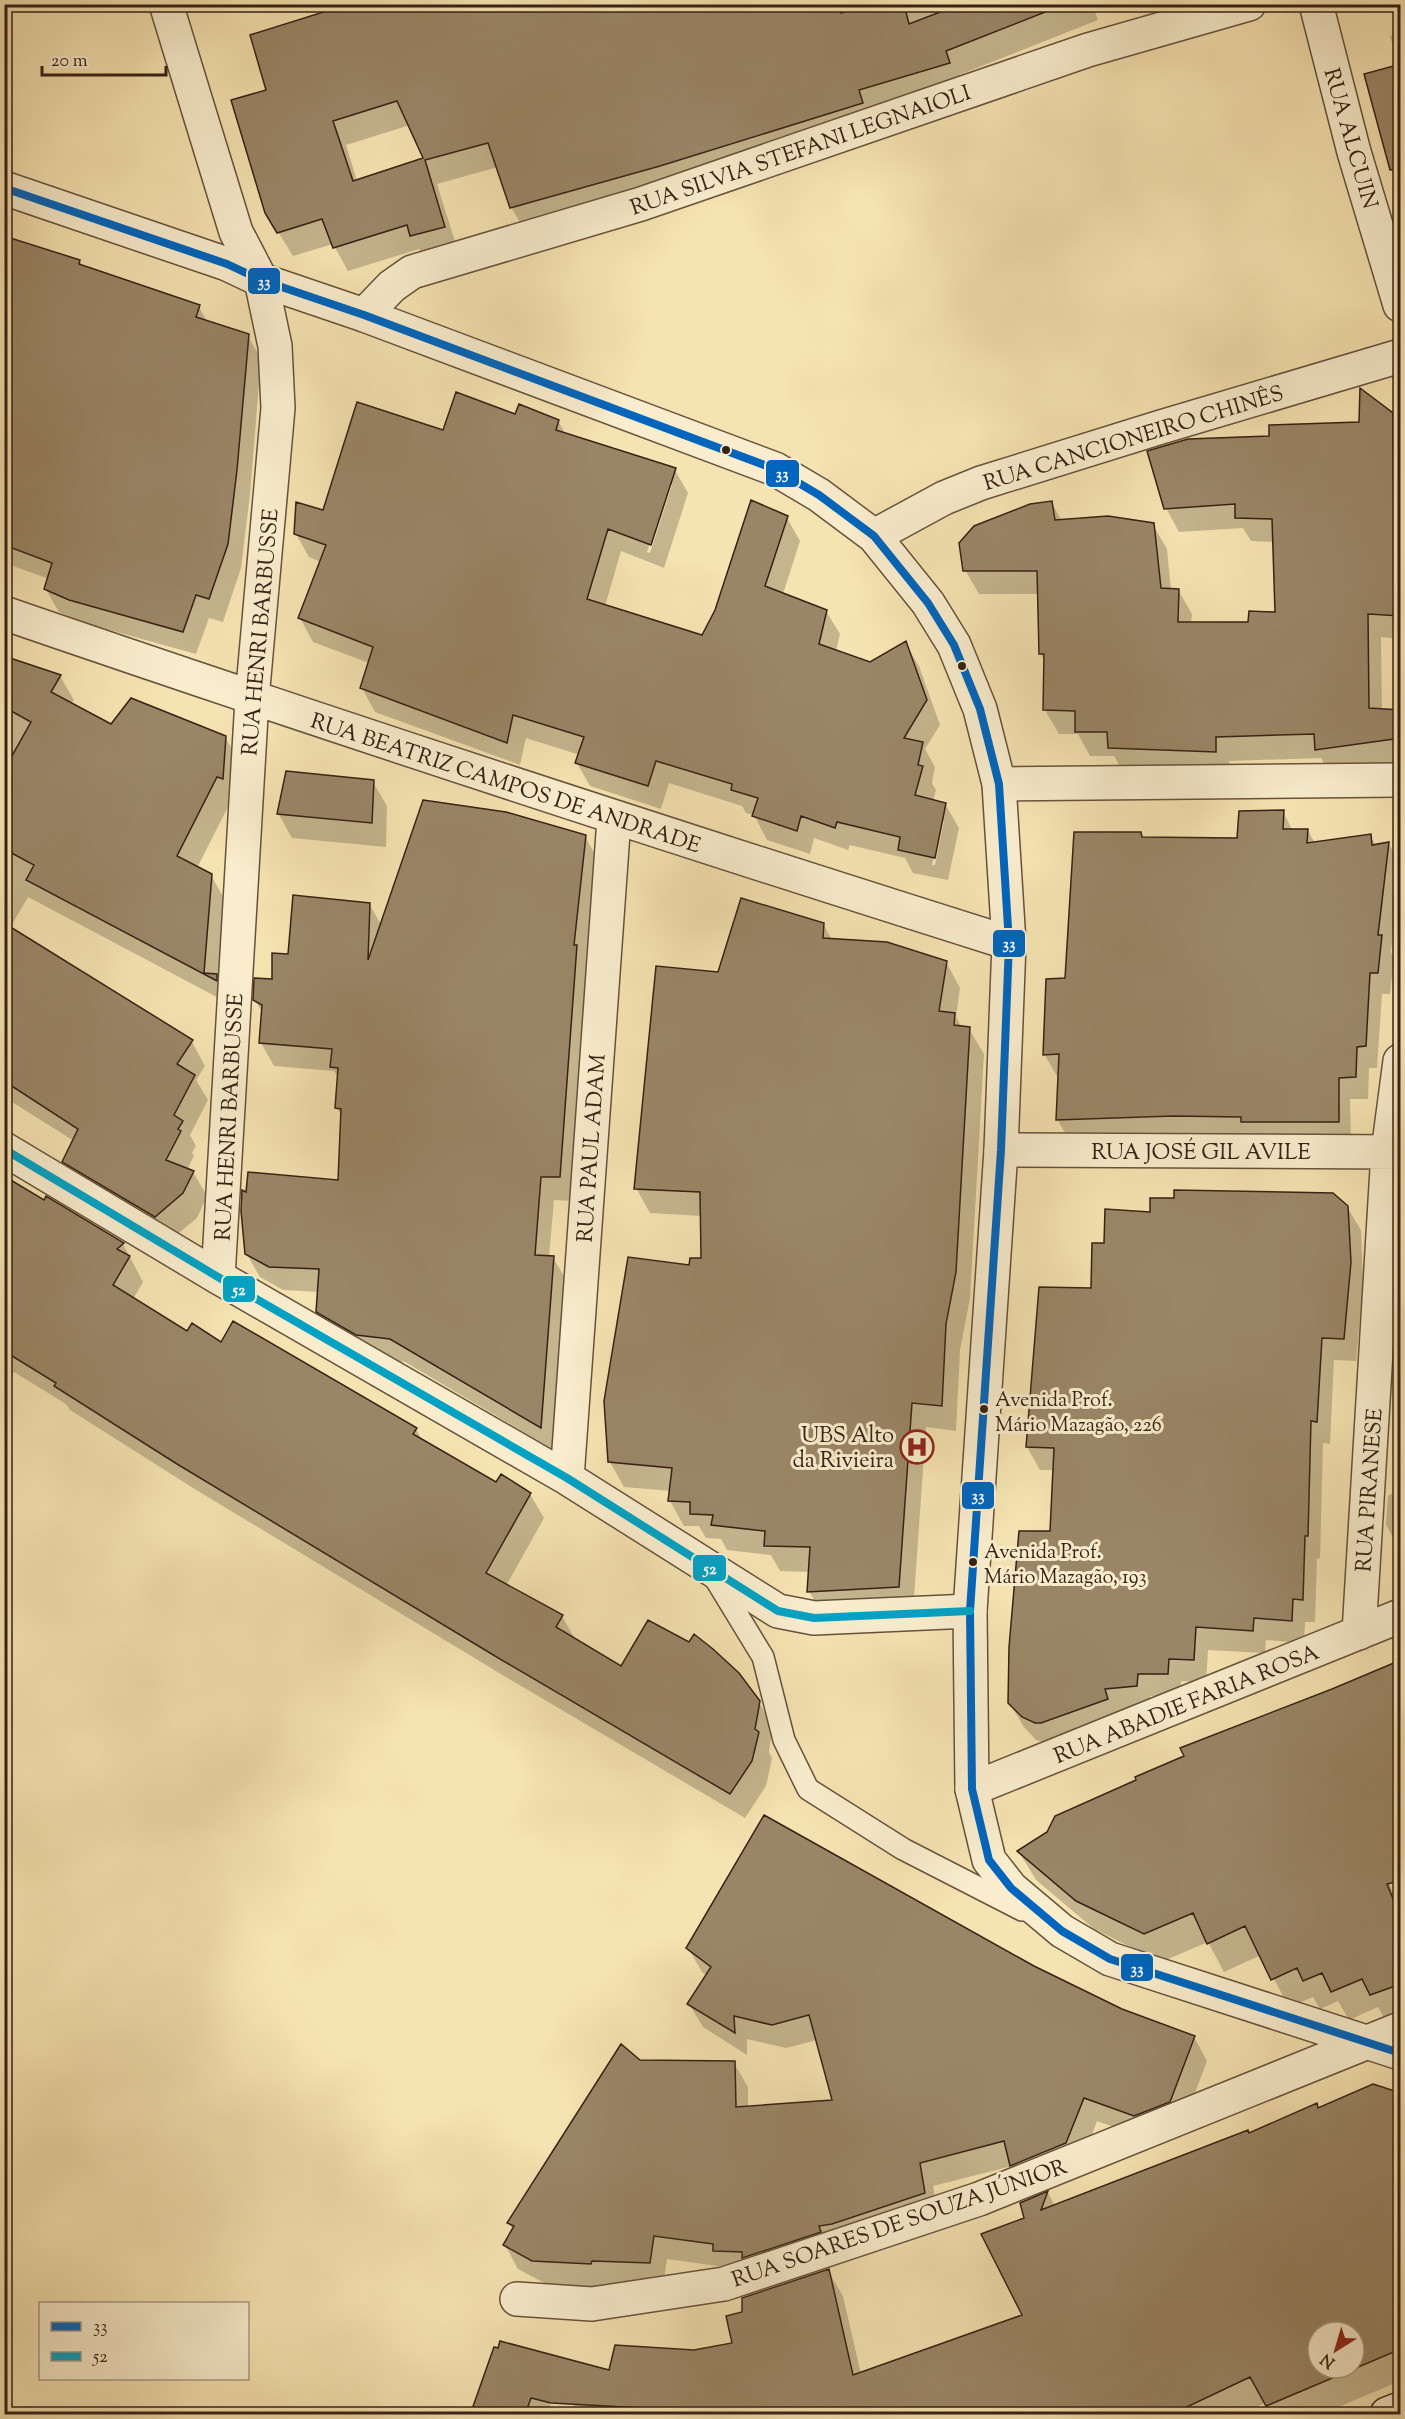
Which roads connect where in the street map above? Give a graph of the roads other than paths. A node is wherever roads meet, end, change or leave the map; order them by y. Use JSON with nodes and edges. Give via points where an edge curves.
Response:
{"nodes":[{"id":1,"x":166,"y":4,"type":"edge"},
{"id":2,"x":1249,"y":4,"type":"edge"},
{"id":3,"x":1316,"y":4,"type":"edge"},
{"id":4,"x":4,"y":188,"type":"edge"},
{"id":5,"x":261,"y":280,"type":"junction"},
{"id":6,"x":1401,"y":305,"type":"edge"},
{"id":7,"x":364,"y":315,"type":"junction"},
{"id":8,"x":1401,"y":356,"type":"edge"},
{"id":9,"x":874,"y":536,"type":"junction"},
{"id":10,"x":4,"y":613,"type":"edge"},
{"id":11,"x":252,"y":699,"type":"junction"},
{"id":12,"x":1401,"y":780,"type":"edge"},
{"id":13,"x":999,"y":784,"type":"junction"},
{"id":14,"x":614,"y":819,"type":"junction"},
{"id":15,"x":1009,"y":943,"type":"junction"},
{"id":16,"x":1401,"y":1061,"type":"edge"},
{"id":17,"x":4,"y":1149,"type":"edge"},
{"id":18,"x":1001,"y":1150,"type":"junction"},
{"id":19,"x":1394,"y":1152,"type":"edge"},
{"id":20,"x":218,"y":1277,"type":"junction"},
{"id":21,"x":567,"y":1478,"type":"junction"},
{"id":22,"x":708,"y":1567,"type":"junction"},
{"id":23,"x":970,"y":1611,"type":"junction"},
{"id":24,"x":1401,"y":1616,"type":"edge"},
{"id":25,"x":1359,"y":1633,"type":"junction"},
{"id":26,"x":972,"y":1789,"type":"junction"},
{"id":27,"x":1062,"y":1931,"type":"junction"},
{"id":28,"x":1401,"y":2029,"type":"edge"},
{"id":29,"x":1367,"y":2043,"type":"junction"},
{"id":30,"x":1401,"y":2053,"type":"edge"},
{"id":31,"x":517,"y":2299,"type":"dead end"},
{"id":32,"x":1401,"y":2409,"type":"edge"},
{"id":33,"x":1387,"y":2415,"type":"edge"}],
"edges":[{"from":1,"to":5,"type":"street","name":"RUA HENRI BARBUSSE","via":[[236,232]]},
{"from":2,"to":7,"type":"street","name":"RUA SILVIA STEFANI LEGNAIOLI","via":[[1088,50],[640,204],[412,272]]},
{"from":3,"to":6,"type":"street","name":"RUA ALCUIN","via":[[1354,152]]},
{"from":4,"to":5,"type":"street","via":[[227,264]]},
{"from":5,"to":7,"type":"street"},
{"from":5,"to":11,"type":"street","name":"RUA HENRI BARBUSSE","via":[[275,346],[278,408]]},
{"from":7,"to":9,"type":"street","via":[[774,469],[819,495]]},
{"from":8,"to":9,"type":"street","name":"RUA CANCIONEIRO CHINÊS","via":[[981,483]]},
{"from":9,"to":13,"type":"street","via":[[928,603],[954,645],[980,709]]},
{"from":10,"to":11,"type":"street","name":"RUA BEATRIZ CAMPOS DE ANDRADE"},
{"from":11,"to":14,"type":"street","name":"RUA BEATRIZ CAMPOS DE ANDRADE"},
{"from":11,"to":20,"type":"street","name":"RUA HENRI BARBUSSE"},
{"from":12,"to":13,"type":"street"},
{"from":13,"to":15,"type":"street"},
{"from":14,"to":15,"type":"street","name":"RUA BEATRIZ CAMPOS DE ANDRADE"},
{"from":14,"to":21,"type":"street","name":"RUA PAUL ADAM"},
{"from":15,"to":18,"type":"street"},
{"from":16,"to":19,"type":"street","name":"RUA PIRANESE"},
{"from":17,"to":20,"type":"street"},
{"from":18,"to":19,"type":"street","name":"RUA JOSÉ GIL AVILE"},
{"from":18,"to":23,"type":"street"},
{"from":19,"to":25,"type":"street","name":"RUA PIRANESE"},
{"from":20,"to":21,"type":"street"},
{"from":21,"to":22,"type":"street"},
{"from":22,"to":23,"type":"street","via":[[778,1611],[814,1618]]},
{"from":22,"to":27,"type":"lane","via":[[763,1657],[784,1740],[808,1789],[903,1849]]},
{"from":23,"to":26,"type":"street"},
{"from":24,"to":25,"type":"street","name":"RUA ABADIE FARIA ROSA"},
{"from":25,"to":26,"type":"street","name":"RUA ABADIE FARIA ROSA"},
{"from":26,"to":27,"type":"street","via":[[990,1860],[1011,1888]]},
{"from":27,"to":29,"type":"street","via":[[1110,1959]]},
{"from":28,"to":29,"type":"street","name":"RUA SOARES DE SOUZA JÚNIOR"},
{"from":29,"to":30,"type":"street"},
{"from":29,"to":31,"type":"street","name":"RUA SOARES DE SOUZA JÚNIOR","via":[[979,2199],[724,2284],[592,2304]]},
{"from":32,"to":33,"type":"street"}]}
